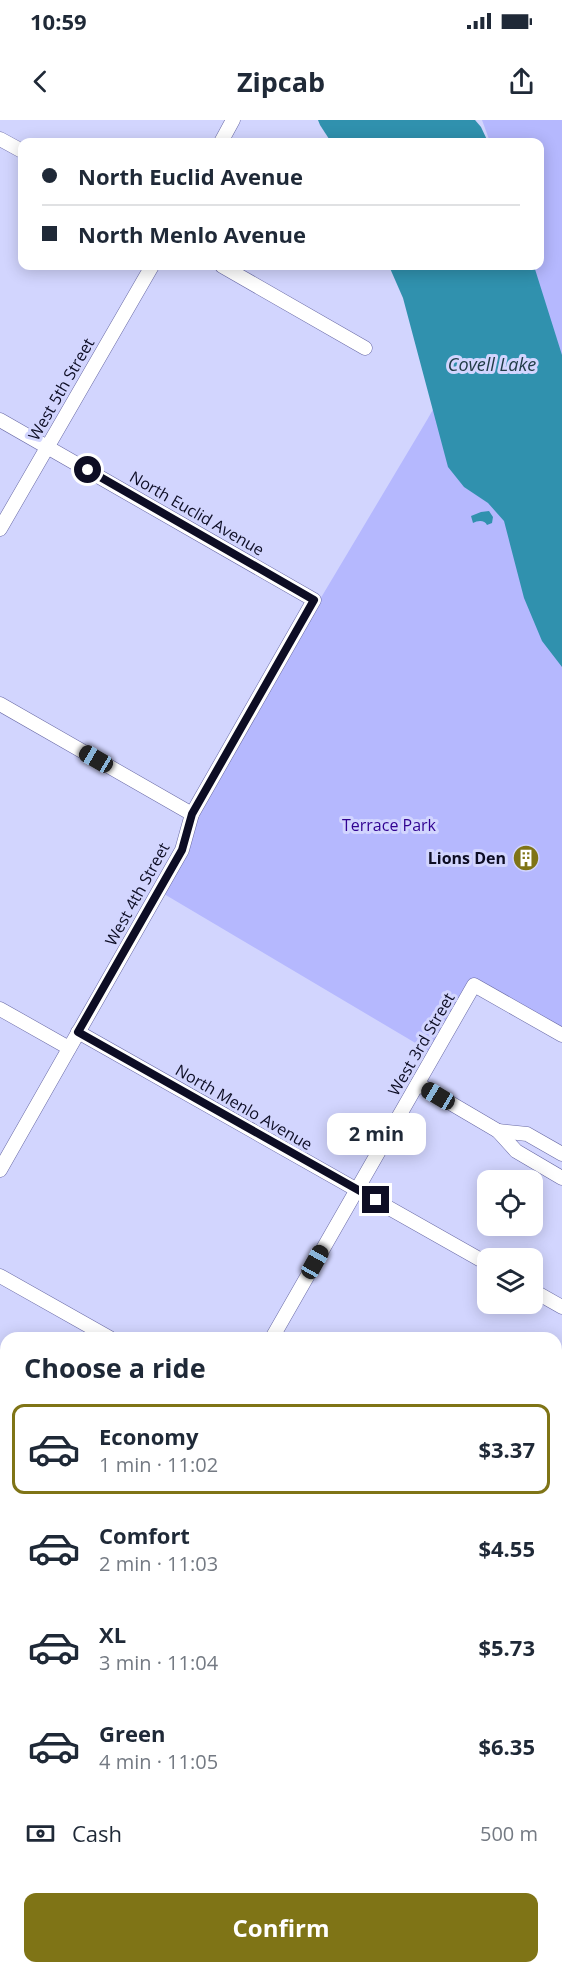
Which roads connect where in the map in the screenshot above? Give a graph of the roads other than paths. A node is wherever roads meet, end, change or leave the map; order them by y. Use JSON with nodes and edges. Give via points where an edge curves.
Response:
{"nodes":[{"id":1,"x":233,"y":120,"type":"edge"},
{"id":2,"x":223,"y":138,"type":"edge"},
{"id":3,"x":0,"y":139,"type":"edge"},
{"id":4,"x":18,"y":150,"type":"edge"},
{"id":5,"x":150,"y":270,"type":"edge"},
{"id":6,"x":229,"y":270,"type":"edge"},
{"id":7,"x":365,"y":348,"type":"dead end"},
{"id":8,"x":0,"y":420,"type":"edge"},
{"id":9,"x":47,"y":446,"type":"junction"},
{"id":10,"x":0,"y":529,"type":"edge"},
{"id":11,"x":314,"y":600,"type":"joint"},
{"id":12,"x":0,"y":704,"type":"edge"},
{"id":13,"x":192,"y":814,"type":"junction"},
{"id":14,"x":0,"y":1009,"type":"edge"},
{"id":15,"x":78,"y":1032,"type":"junction"},
{"id":16,"x":562,"y":1035,"type":"edge"},
{"id":17,"x":69,"y":1048,"type":"junction"},
{"id":18,"x":418,"y":1084,"type":"junction"},
{"id":19,"x":498,"y":1131,"type":"junction"},
{"id":20,"x":562,"y":1154,"type":"edge"},
{"id":21,"x":0,"y":1170,"type":"edge"},
{"id":22,"x":562,"y":1178,"type":"edge"},
{"id":23,"x":357,"y":1190,"type":"junction"},
{"id":24,"x":477,"y":1258,"type":"edge"},
{"id":25,"x":0,"y":1276,"type":"edge"},
{"id":26,"x":543,"y":1296,"type":"edge"},
{"id":27,"x":562,"y":1307,"type":"edge"},
{"id":28,"x":99,"y":1332,"type":"edge"},
{"id":29,"x":275,"y":1332,"type":"edge"}],
"edges":[{"from":1,"to":2,"type":"street"},
{"from":3,"to":4,"type":"street"},
{"from":5,"to":9,"type":"street","name":"West 5th Street"},
{"from":6,"to":7,"type":"street"},
{"from":8,"to":9,"type":"street","name":"North Euclid Avenue"},
{"from":9,"to":10,"type":"street","name":"West 5th Street"},
{"from":9,"to":11,"type":"street","name":"North Euclid Avenue"},
{"from":11,"to":13,"type":"street","name":"West 4th Street"},
{"from":12,"to":13,"type":"street"},
{"from":13,"to":15,"type":"street","name":"West 4th Street","via":[[182,850]]},
{"from":14,"to":17,"type":"street"},
{"from":15,"to":17,"type":"street","name":"West 4th Street"},
{"from":15,"to":23,"type":"street","name":"North Menlo Avenue"},
{"from":16,"to":18,"type":"street","name":"West 3rd Street","via":[[474,985]]},
{"from":17,"to":21,"type":"street","name":"West 4th Street"},
{"from":18,"to":19,"type":"street"},
{"from":18,"to":23,"type":"street","name":"West 3rd Street"},
{"from":19,"to":20,"type":"street","via":[[527,1134]]},
{"from":19,"to":22,"type":"street","via":[[516,1151]]},
{"from":23,"to":24,"type":"street","name":"North Menlo Avenue"},
{"from":23,"to":29,"type":"street","name":"West 3rd Street"},
{"from":25,"to":28,"type":"street"},
{"from":26,"to":27,"type":"street"}]}
